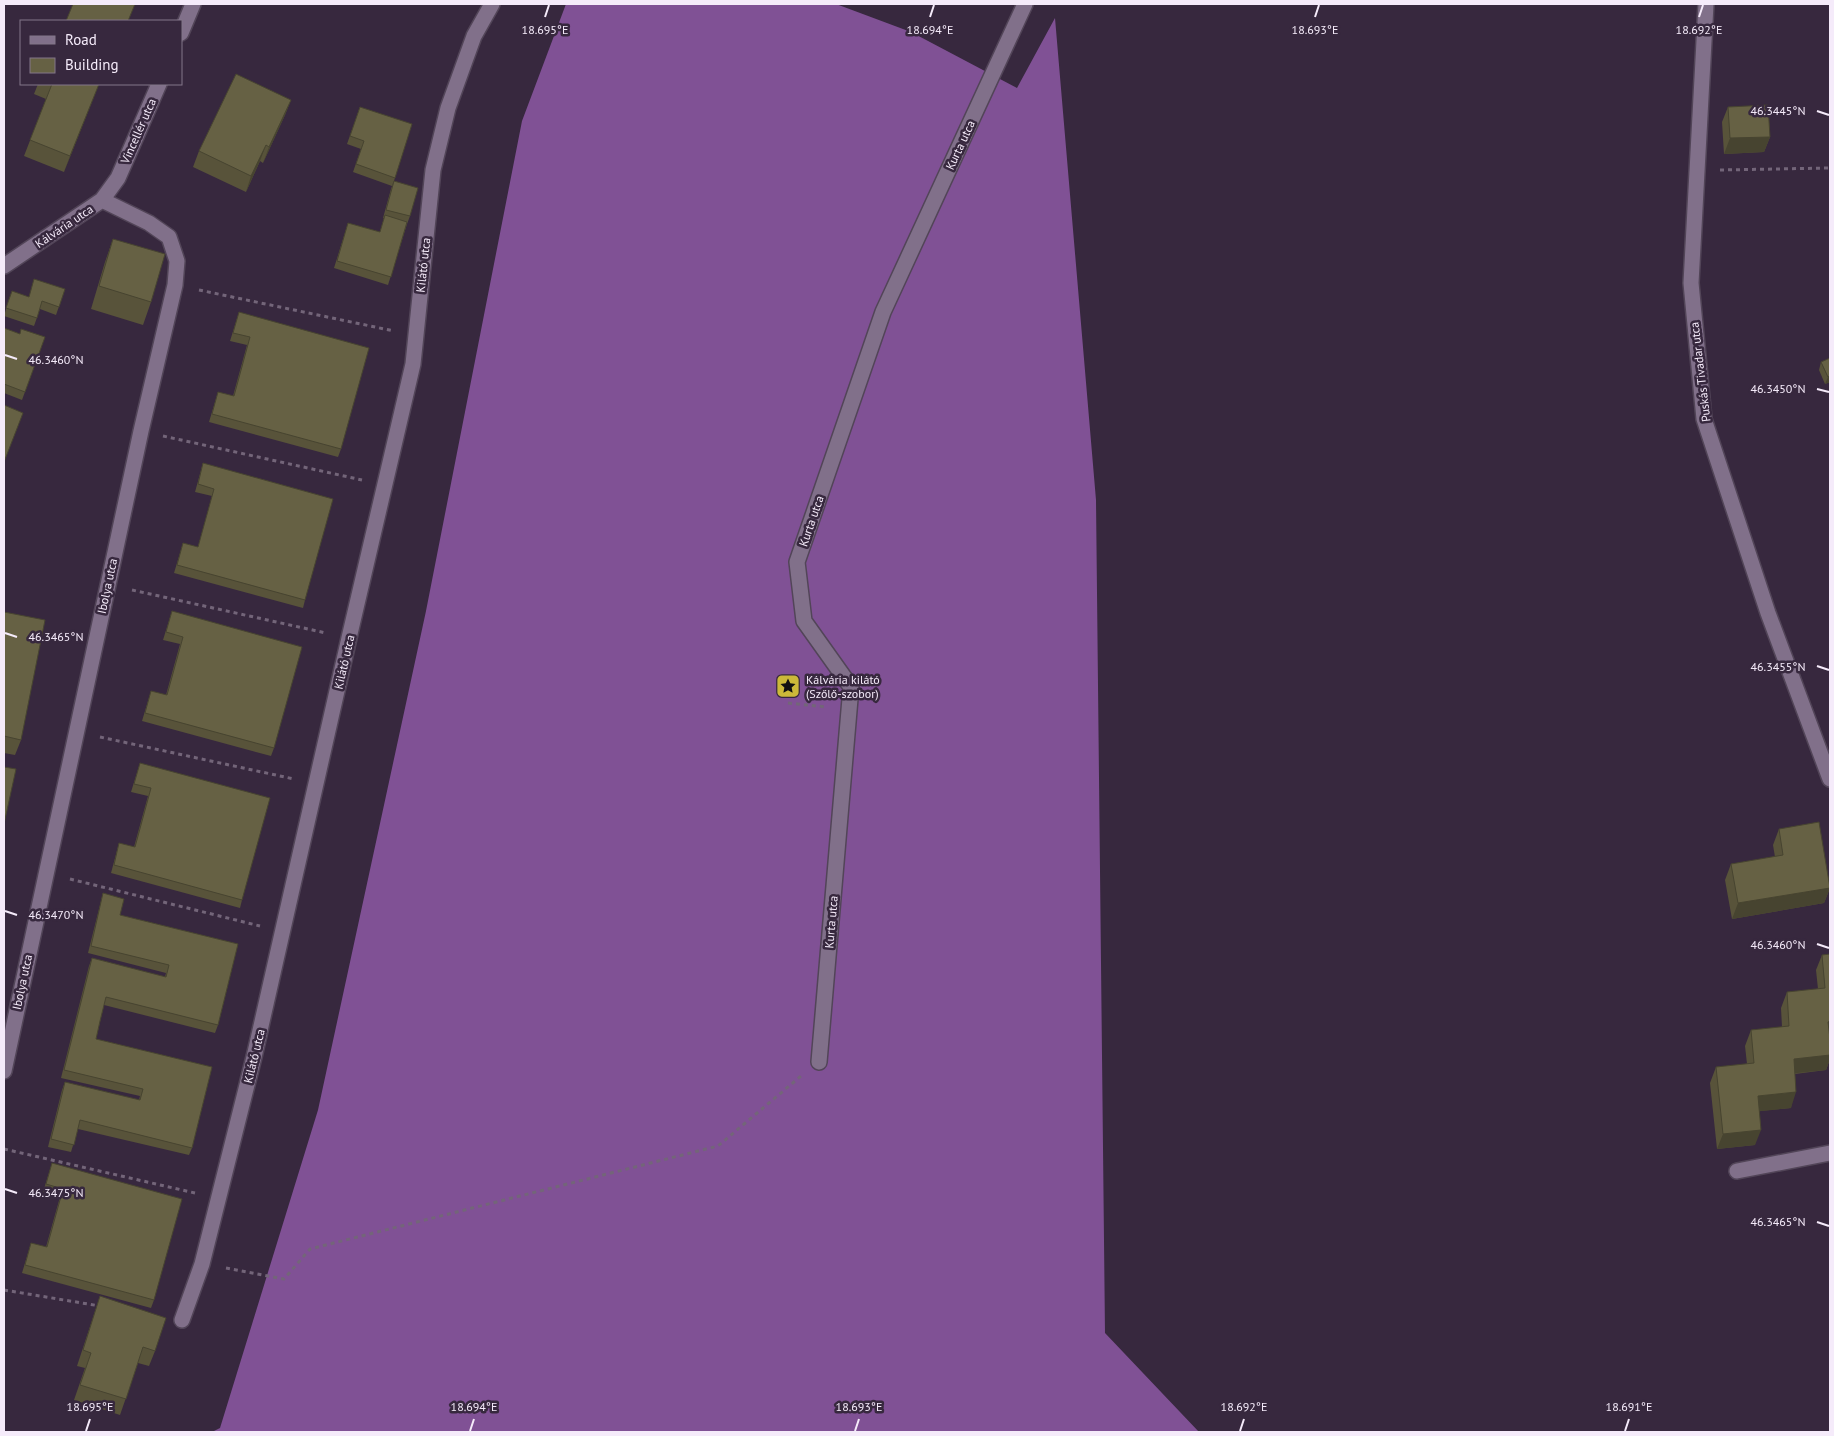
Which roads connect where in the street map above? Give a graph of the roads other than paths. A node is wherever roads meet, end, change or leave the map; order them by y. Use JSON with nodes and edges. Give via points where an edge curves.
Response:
{"nodes":[{"id":1,"x":193,"y":4,"type":"edge"},
{"id":2,"x":492,"y":4,"type":"edge"},
{"id":3,"x":1026,"y":4,"type":"edge"},
{"id":4,"x":1706,"y":4,"type":"edge"},
{"id":5,"x":182,"y":31,"type":"edge"},
{"id":6,"x":159,"y":85,"type":"edge"},
{"id":7,"x":118,"y":178,"type":"joint"},
{"id":8,"x":102,"y":200,"type":"junction"},
{"id":9,"x":4,"y":266,"type":"edge"},
{"id":10,"x":1830,"y":779,"type":"edge"},
{"id":11,"x":819,"y":1062,"type":"road end"},
{"id":12,"x":4,"y":1070,"type":"edge"},
{"id":13,"x":1830,"y":1153,"type":"edge"},
{"id":14,"x":1737,"y":1171,"type":"dead end"},
{"id":15,"x":182,"y":1320,"type":"dead end"}],
"edges":[{"from":1,"to":5,"type":"street"},
{"from":2,"to":15,"type":"street","name":"Kilátó utca","via":[[474,36],[448,108],[433,170],[413,364],[254,1057],[202,1264]]},
{"from":3,"to":11,"type":"street","name":"Kurta utca","via":[[883,312],[797,562],[804,621],[851,687]]},
{"from":4,"to":10,"type":"street","name":"Puskás Tivadar utca","via":[[1691,283],[1704,419],[1768,613]]},
{"from":6,"to":7,"type":"street","name":"Vincellér utca"},
{"from":7,"to":8,"type":"street","name":"Kálvária utca"},
{"from":8,"to":9,"type":"street","name":"Kálvária utca"},
{"from":8,"to":12,"type":"street","name":"Ibolya utca","via":[[149,223],[169,237],[177,261],[175,285]]},
{"from":13,"to":14,"type":"street"}]}
